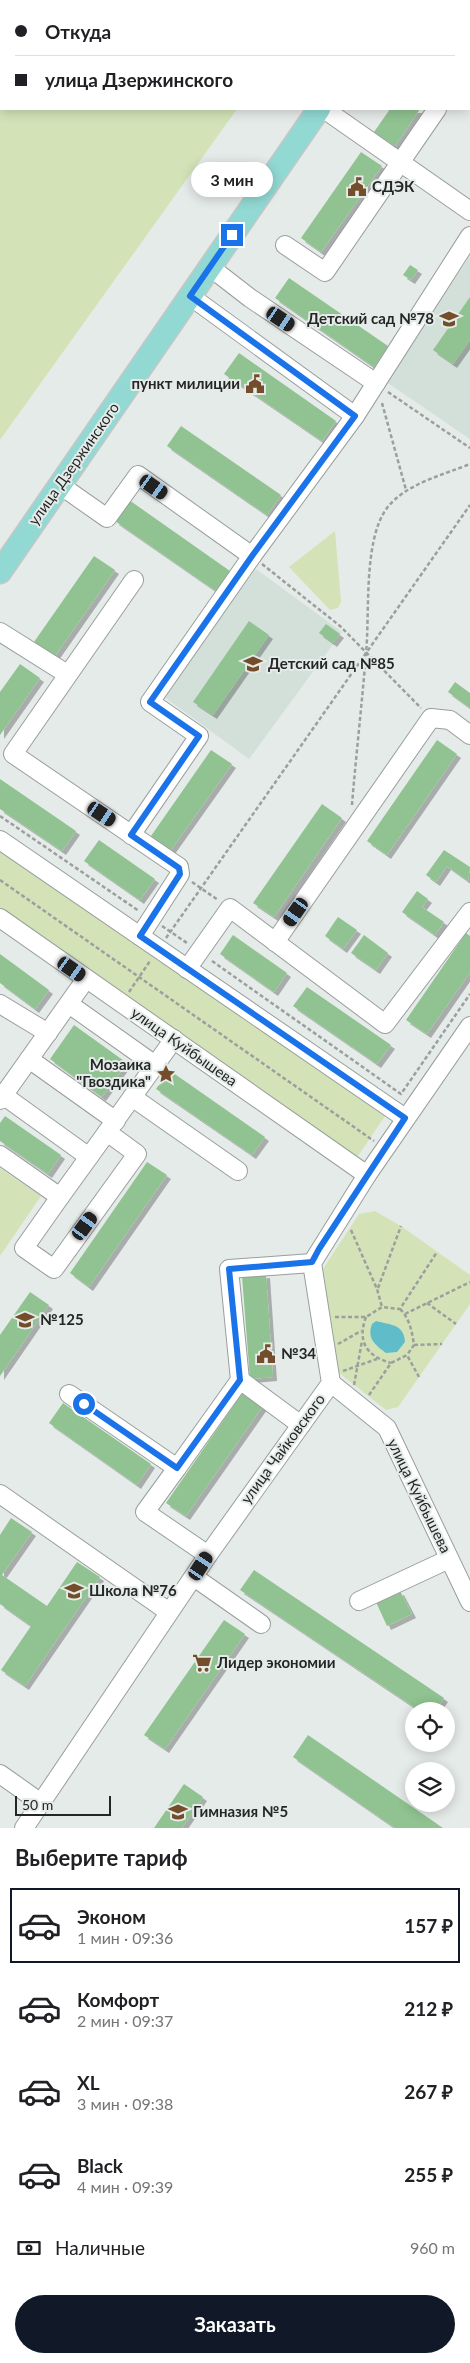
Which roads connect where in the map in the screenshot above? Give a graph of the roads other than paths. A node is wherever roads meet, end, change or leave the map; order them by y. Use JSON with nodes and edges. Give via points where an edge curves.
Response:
{"nodes":[{"id":1,"x":318,"y":110,"type":"edge"},
{"id":2,"x":325,"y":110,"type":"edge"},
{"id":3,"x":436,"y":110,"type":"edge"},
{"id":4,"x":400,"y":162,"type":"junction"},
{"id":5,"x":470,"y":211,"type":"edge"},
{"id":6,"x":470,"y":236,"type":"edge"},
{"id":7,"x":285,"y":246,"type":"dead end"},
{"id":8,"x":210,"y":267,"type":"junction"},
{"id":9,"x":190,"y":296,"type":"junction"},
{"id":10,"x":376,"y":383,"type":"junction"},
{"id":11,"x":355,"y":416,"type":"junction"},
{"id":12,"x":60,"y":485,"type":"junction"},
{"id":13,"x":252,"y":556,"type":"junction"},
{"id":14,"x":0,"y":572,"type":"edge"},
{"id":15,"x":134,"y":580,"type":"dead end"},
{"id":16,"x":0,"y":632,"type":"edge"},
{"id":17,"x":67,"y":674,"type":"junction"},
{"id":18,"x":470,"y":735,"type":"edge"},
{"id":19,"x":131,"y":835,"type":"junction"},
{"id":20,"x":0,"y":840,"type":"edge"},
{"id":21,"x":470,"y":912,"type":"edge"},
{"id":22,"x":0,"y":918,"type":"edge"},
{"id":23,"x":140,"y":936,"type":"junction"},
{"id":24,"x":275,"y":942,"type":"junction"},
{"id":25,"x":187,"y":969,"type":"junction"},
{"id":26,"x":86,"y":979,"type":"junction"},
{"id":27,"x":0,"y":1004,"type":"edge"},
{"id":28,"x":68,"y":1004,"type":"junction"},
{"id":29,"x":470,"y":1026,"type":"edge"},
{"id":30,"x":48,"y":1033,"type":"junction"},
{"id":31,"x":174,"y":1039,"type":"junction"},
{"id":32,"x":29,"y":1059,"type":"junction"},
{"id":33,"x":155,"y":1065,"type":"junction"},
{"id":34,"x":132,"y":1097,"type":"junction"},
{"id":35,"x":2,"y":1098,"type":"edge"},
{"id":36,"x":405,"y":1118,"type":"junction"},
{"id":37,"x":111,"y":1126,"type":"junction"},
{"id":38,"x":0,"y":1155,"type":"edge"},
{"id":39,"x":89,"y":1157,"type":"junction"},
{"id":40,"x":238,"y":1171,"type":"dead end"},
{"id":41,"x":367,"y":1175,"type":"junction"},
{"id":42,"x":60,"y":1197,"type":"junction"},
{"id":43,"x":312,"y":1262,"type":"junction"},
{"id":44,"x":335,"y":1378,"type":"junction"},
{"id":45,"x":240,"y":1380,"type":"junction"},
{"id":46,"x":69,"y":1394,"type":"dead end"},
{"id":47,"x":300,"y":1425,"type":"junction"},
{"id":48,"x":177,"y":1468,"type":"junction"},
{"id":49,"x":0,"y":1494,"type":"edge"},
{"id":50,"x":208,"y":1555,"type":"junction"},
{"id":51,"x":450,"y":1559,"type":"junction"},
{"id":52,"x":194,"y":1577,"type":"junction"},
{"id":53,"x":360,"y":1601,"type":"dead end"},
{"id":54,"x":470,"y":1602,"type":"edge"},
{"id":55,"x":169,"y":1612,"type":"junction"},
{"id":56,"x":261,"y":1624,"type":"dead end"},
{"id":57,"x":0,"y":1774,"type":"edge"},
{"id":58,"x":41,"y":1803,"type":"junction"},
{"id":59,"x":24,"y":1828,"type":"edge"}],
"edges":[{"from":1,"to":8,"type":"main road","name":"улица Дзержинского"},
{"from":2,"to":4,"type":"street"},
{"from":3,"to":4,"type":"street"},
{"from":4,"to":5,"type":"street"},
{"from":4,"to":7,"type":"street","via":[[325,272]]},
{"from":6,"to":10,"type":"street"},
{"from":8,"to":9,"type":"main road","name":"улица Дзержинского"},
{"from":8,"to":10,"type":"street"},
{"from":9,"to":11,"type":"street"},
{"from":9,"to":12,"type":"main road","name":"улица Дзержинского"},
{"from":10,"to":11,"type":"street"},
{"from":11,"to":13,"type":"street"},
{"from":12,"to":13,"type":"street","via":[[107,518],[138,475]]},
{"from":12,"to":14,"type":"main road","name":"улица Дзержинского"},
{"from":13,"to":19,"type":"street","via":[[150,702],[199,736]]},
{"from":15,"to":17,"type":"street"},
{"from":16,"to":17,"type":"street"},
{"from":17,"to":19,"type":"street","via":[[13,754]]},
{"from":18,"to":24,"type":"street","via":[[450,720],[431,718]]},
{"from":19,"to":23,"type":"street","via":[[179,868],[180,874]]},
{"from":20,"to":23,"type":"street"},
{"from":21,"to":24,"type":"street","via":[[385,1024]]},
{"from":22,"to":26,"type":"street","name":"улица Куйбышева"},
{"from":23,"to":25,"type":"street"},
{"from":24,"to":25,"type":"street","via":[[230,908]]},
{"from":25,"to":36,"type":"street"},
{"from":26,"to":28,"type":"street"},
{"from":26,"to":31,"type":"street","name":"улица Куйбышева"},
{"from":27,"to":30,"type":"street"},
{"from":28,"to":30,"type":"street"},
{"from":28,"to":33,"type":"street"},
{"from":29,"to":36,"type":"street"},
{"from":30,"to":32,"type":"street"},
{"from":31,"to":33,"type":"street"},
{"from":31,"to":41,"type":"street","name":"улица Куйбышева"},
{"from":32,"to":35,"type":"street"},
{"from":32,"to":37,"type":"street"},
{"from":33,"to":34,"type":"street"},
{"from":34,"to":37,"type":"street"},
{"from":34,"to":40,"type":"street"},
{"from":35,"to":39,"type":"street"},
{"from":36,"to":41,"type":"street"},
{"from":37,"to":39,"type":"street"},
{"from":37,"to":42,"type":"street","via":[[137,1154],[54,1269],[24,1248]]},
{"from":38,"to":42,"type":"street"},
{"from":39,"to":42,"type":"street"},
{"from":41,"to":43,"type":"street"},
{"from":43,"to":44,"type":"street","name":"улица Чайковского"},
{"from":43,"to":45,"type":"street","via":[[229,1269]]},
{"from":44,"to":47,"type":"street","name":"улица Чайковского"},
{"from":44,"to":51,"type":"street","name":"улица Куйбышева","via":[[360,1406],[387,1428]]},
{"from":45,"to":47,"type":"street"},
{"from":45,"to":48,"type":"street"},
{"from":46,"to":48,"type":"street"},
{"from":47,"to":50,"type":"street","name":"улица Чайковского"},
{"from":48,"to":50,"type":"street","via":[[146,1512]]},
{"from":49,"to":55,"type":"street"},
{"from":50,"to":52,"type":"street","name":"улица Чайковского"},
{"from":51,"to":53,"type":"street"},
{"from":51,"to":54,"type":"street","name":"улица Куйбышева"},
{"from":52,"to":55,"type":"street","name":"улица Чайковского"},
{"from":52,"to":56,"type":"street"},
{"from":55,"to":58,"type":"street","name":"улица Чайковского"},
{"from":57,"to":58,"type":"street"},
{"from":58,"to":59,"type":"street","name":"улица Чайковского"}]}
